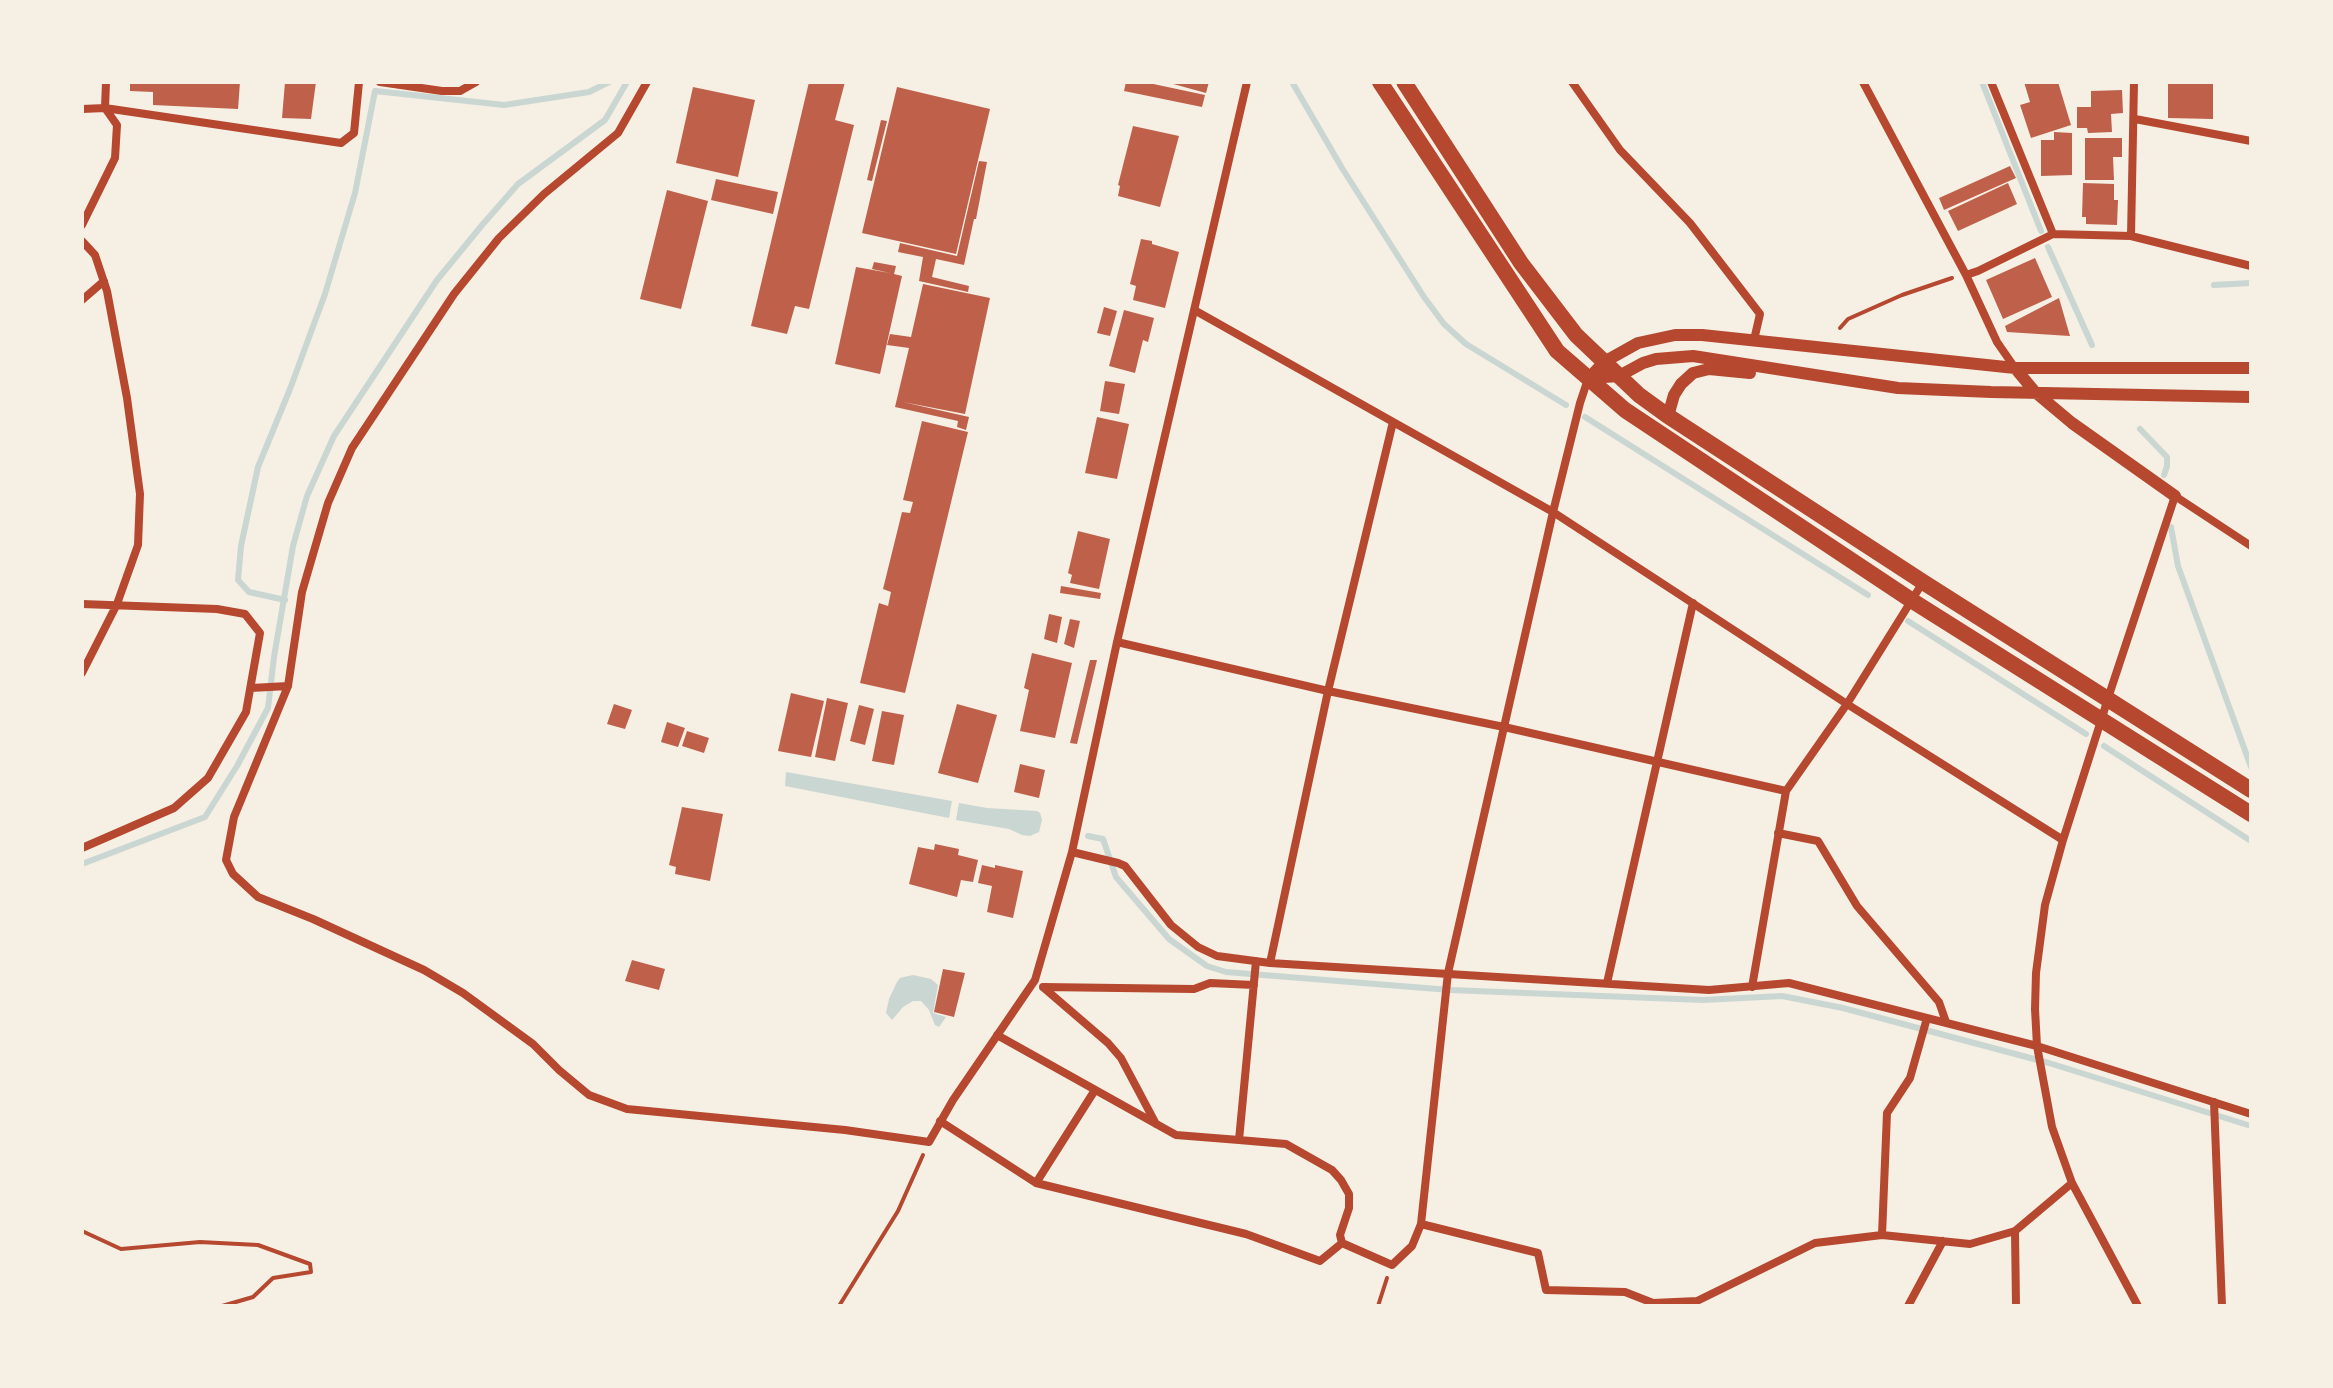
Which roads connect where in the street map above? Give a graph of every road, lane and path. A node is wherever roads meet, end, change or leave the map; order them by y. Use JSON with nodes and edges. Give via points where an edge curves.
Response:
{"nodes":[{"id":1,"x":106,"y":82,"type":"edge"},
{"id":2,"x":359,"y":82,"type":"edge"},
{"id":3,"x":380,"y":82,"type":"edge"},
{"id":4,"x":476,"y":82,"type":"edge"},
{"id":5,"x":647,"y":82,"type":"edge"},
{"id":6,"x":1247,"y":82,"type":"edge"},
{"id":7,"x":1380,"y":82,"type":"edge"},
{"id":8,"x":1404,"y":82,"type":"edge"},
{"id":9,"x":1572,"y":82,"type":"edge"},
{"id":10,"x":1863,"y":82,"type":"edge"},
{"id":11,"x":1991,"y":82,"type":"edge"},
{"id":12,"x":2134,"y":82,"type":"edge"},
{"id":13,"x":105,"y":108,"type":"junction"},
{"id":14,"x":82,"y":109,"type":"edge"},
{"id":15,"x":2135,"y":119,"type":"junction"},
{"id":16,"x":2251,"y":141,"type":"edge"},
{"id":17,"x":82,"y":225,"type":"edge"},
{"id":18,"x":2053,"y":234,"type":"junction"},
{"id":19,"x":2131,"y":236,"type":"junction"},
{"id":20,"x":82,"y":241,"type":"edge"},
{"id":21,"x":2251,"y":266,"type":"edge"},
{"id":22,"x":1966,"y":275,"type":"junction"},
{"id":23,"x":104,"y":281,"type":"junction"},
{"id":24,"x":82,"y":300,"type":"edge"},
{"id":25,"x":1196,"y":311,"type":"junction"},
{"id":26,"x":1840,"y":328,"type":"dead end"},
{"id":27,"x":1754,"y":340,"type":"junction"},
{"id":28,"x":1604,"y":362,"type":"junction"},
{"id":29,"x":2015,"y":368,"type":"junction"},
{"id":30,"x":2251,"y":368,"type":"edge"},
{"id":31,"x":1777,"y":370,"type":"junction"},
{"id":32,"x":1619,"y":376,"type":"junction"},
{"id":33,"x":1589,"y":378,"type":"junction"},
{"id":34,"x":2035,"y":392,"type":"junction"},
{"id":35,"x":2251,"y":397,"type":"edge"},
{"id":36,"x":1668,"y":416,"type":"junction"},
{"id":37,"x":1393,"y":422,"type":"junction"},
{"id":38,"x":2175,"y":496,"type":"junction"},
{"id":39,"x":1553,"y":512,"type":"junction"},
{"id":40,"x":2251,"y":546,"type":"edge"},
{"id":41,"x":1923,"y":582,"type":"junction"},
{"id":42,"x":1911,"y":600,"type":"junction"},
{"id":43,"x":1693,"y":603,"type":"junction"},
{"id":44,"x":82,"y":604,"type":"edge"},
{"id":45,"x":117,"y":604,"type":"junction"},
{"id":46,"x":1117,"y":642,"type":"junction"},
{"id":47,"x":82,"y":673,"type":"edge"},
{"id":48,"x":283,"y":687,"type":"junction"},
{"id":49,"x":251,"y":688,"type":"junction"},
{"id":50,"x":1328,"y":691,"type":"junction"},
{"id":51,"x":2108,"y":699,"type":"junction"},
{"id":52,"x":1847,"y":704,"type":"junction"},
{"id":53,"x":2102,"y":720,"type":"junction"},
{"id":54,"x":1504,"y":727,"type":"junction"},
{"id":55,"x":1655,"y":761,"type":"junction"},
{"id":56,"x":2251,"y":790,"type":"edge"},
{"id":57,"x":1786,"y":791,"type":"junction"},
{"id":58,"x":2251,"y":814,"type":"edge"},
{"id":59,"x":1778,"y":833,"type":"junction"},
{"id":60,"x":2063,"y":840,"type":"junction"},
{"id":61,"x":82,"y":848,"type":"edge"},
{"id":62,"x":1072,"y":852,"type":"junction"},
{"id":63,"x":1270,"y":963,"type":"junction"},
{"id":64,"x":1256,"y":964,"type":"junction"},
{"id":65,"x":1448,"y":977,"type":"junction"},
{"id":66,"x":1035,"y":980,"type":"junction"},
{"id":67,"x":1254,"y":982,"type":"junction"},
{"id":68,"x":1607,"y":983,"type":"junction"},
{"id":69,"x":1043,"y":987,"type":"junction"},
{"id":70,"x":1752,"y":987,"type":"junction"},
{"id":71,"x":1926,"y":1020,"type":"junction"},
{"id":72,"x":1946,"y":1022,"type":"junction"},
{"id":73,"x":997,"y":1035,"type":"junction"},
{"id":74,"x":2038,"y":1050,"type":"junction"},
{"id":75,"x":1095,"y":1090,"type":"junction"},
{"id":76,"x":2214,"y":1105,"type":"junction"},
{"id":77,"x":2251,"y":1114,"type":"edge"},
{"id":78,"x":940,"y":1121,"type":"junction"},
{"id":79,"x":1156,"y":1124,"type":"junction"},
{"id":80,"x":1239,"y":1140,"type":"junction"},
{"id":81,"x":929,"y":1142,"type":"junction"},
{"id":82,"x":1036,"y":1183,"type":"junction"},
{"id":83,"x":2072,"y":1183,"type":"junction"},
{"id":84,"x":1421,"y":1224,"type":"junction"},
{"id":85,"x":82,"y":1231,"type":"edge"},
{"id":86,"x":2015,"y":1231,"type":"junction"},
{"id":87,"x":1882,"y":1235,"type":"junction"},
{"id":88,"x":1943,"y":1241,"type":"junction"},
{"id":89,"x":1342,"y":1243,"type":"junction"},
{"id":90,"x":1392,"y":1265,"type":"junction"},
{"id":91,"x":1653,"y":1305,"type":"edge"},
{"id":92,"x":222,"y":1306,"type":"edge"},
{"id":93,"x":839,"y":1306,"type":"edge"},
{"id":94,"x":1378,"y":1306,"type":"edge"},
{"id":95,"x":1908,"y":1306,"type":"edge"},
{"id":96,"x":2016,"y":1306,"type":"edge"},
{"id":97,"x":2138,"y":1306,"type":"edge"},
{"id":98,"x":2222,"y":1306,"type":"edge"}],
"edges":[{"from":1,"to":13,"type":"street"},
{"from":2,"to":13,"type":"street","via":[[354,133],[341,143]]},
{"from":3,"to":4,"type":"street","via":[[460,91]]},
{"from":5,"to":48,"type":"street","via":[[618,133],[499,238],[454,294],[352,448],[328,503],[302,592]]},
{"from":6,"to":25,"type":"street"},
{"from":7,"to":33,"type":"highway","via":[[1557,351]]},
{"from":8,"to":28,"type":"highway","via":[[1521,263],[1576,335]]},
{"from":9,"to":27,"type":"street","via":[[1620,150],[1690,223],[1760,314]]},
{"from":10,"to":22,"type":"street"},
{"from":11,"to":18,"type":"street"},
{"from":12,"to":15,"type":"street"},
{"from":13,"to":14,"type":"street"},
{"from":13,"to":17,"type":"street","via":[[117,125],[115,158]]},
{"from":15,"to":16,"type":"street"},
{"from":15,"to":19,"type":"street"},
{"from":18,"to":19,"type":"street"},
{"from":18,"to":22,"type":"street"},
{"from":19,"to":21,"type":"street"},
{"from":20,"to":23,"type":"street","via":[[95,255]]},
{"from":22,"to":26,"type":"path","via":[[1902,295],[1848,319]]},
{"from":22,"to":29,"type":"street"},
{"from":23,"to":24,"type":"street"},
{"from":23,"to":45,"type":"street","via":[[140,494],[138,545]]},
{"from":25,"to":37,"type":"street"},
{"from":25,"to":46,"type":"street"},
{"from":27,"to":28,"type":"street","via":[[1675,335],[1638,343]]},
{"from":27,"to":29,"type":"street"},
{"from":28,"to":32,"type":"highway"},
{"from":28,"to":33,"type":"street"},
{"from":29,"to":30,"type":"street"},
{"from":29,"to":34,"type":"street"},
{"from":31,"to":32,"type":"street","via":[[1693,356],[1643,363]]},
{"from":31,"to":34,"type":"street","via":[[1898,388]]},
{"from":31,"to":36,"type":"street","via":[[1693,373],[1674,395]]},
{"from":32,"to":33,"type":"street"},
{"from":32,"to":36,"type":"highway"},
{"from":33,"to":39,"type":"street"},
{"from":33,"to":42,"type":"highway","via":[[1637,418]]},
{"from":34,"to":35,"type":"street"},
{"from":34,"to":38,"type":"street"},
{"from":36,"to":41,"type":"highway"},
{"from":37,"to":39,"type":"street"},
{"from":37,"to":50,"type":"street"},
{"from":38,"to":40,"type":"street"},
{"from":38,"to":51,"type":"street"},
{"from":39,"to":43,"type":"street"},
{"from":39,"to":54,"type":"street"},
{"from":41,"to":42,"type":"street"},
{"from":41,"to":51,"type":"highway"},
{"from":42,"to":52,"type":"street"},
{"from":42,"to":53,"type":"highway"},
{"from":43,"to":52,"type":"street"},
{"from":43,"to":55,"type":"street"},
{"from":44,"to":45,"type":"street"},
{"from":45,"to":47,"type":"street"},
{"from":45,"to":49,"type":"street","via":[[245,614],[260,633]]},
{"from":46,"to":50,"type":"street"},
{"from":46,"to":62,"type":"street"},
{"from":48,"to":49,"type":"street"},
{"from":48,"to":81,"type":"street","via":[[234,817],[226,860],[258,897],[424,970],[533,1044],[589,1095],[627,1109]]},
{"from":49,"to":61,"type":"street","via":[[246,712],[208,778],[174,808]]},
{"from":50,"to":54,"type":"street"},
{"from":50,"to":63,"type":"street"},
{"from":51,"to":53,"type":"street"},
{"from":51,"to":56,"type":"highway"},
{"from":52,"to":57,"type":"street"},
{"from":52,"to":60,"type":"street"},
{"from":53,"to":58,"type":"highway"},
{"from":53,"to":60,"type":"street"},
{"from":54,"to":55,"type":"street"},
{"from":54,"to":65,"type":"street"},
{"from":55,"to":57,"type":"street"},
{"from":55,"to":68,"type":"street"},
{"from":57,"to":59,"type":"street"},
{"from":59,"to":70,"type":"street"},
{"from":59,"to":72,"type":"street","via":[[1818,841],[1857,906],[1939,1002]]},
{"from":60,"to":74,"type":"street","via":[[2045,905],[2036,973]]},
{"from":62,"to":64,"type":"street","via":[[1125,866],[1171,925],[1198,947]]},
{"from":62,"to":66,"type":"street"},
{"from":63,"to":64,"type":"street"},
{"from":63,"to":65,"type":"street"},
{"from":64,"to":67,"type":"street"},
{"from":65,"to":68,"type":"street"},
{"from":65,"to":84,"type":"street"},
{"from":66,"to":69,"type":"street"},
{"from":66,"to":73,"type":"street"},
{"from":67,"to":69,"type":"street","via":[[1210,983],[1194,989]]},
{"from":67,"to":80,"type":"street"},
{"from":68,"to":70,"type":"street","via":[[1709,990]]},
{"from":69,"to":79,"type":"street","via":[[1115,1050]]},
{"from":70,"to":71,"type":"street","via":[[1789,983]]},
{"from":71,"to":72,"type":"street"},
{"from":71,"to":87,"type":"street","via":[[1910,1078],[1887,1113]]},
{"from":72,"to":74,"type":"street"},
{"from":73,"to":75,"type":"street"},
{"from":73,"to":78,"type":"street"},
{"from":74,"to":76,"type":"street"},
{"from":74,"to":83,"type":"street","via":[[2052,1127]]},
{"from":75,"to":79,"type":"street"},
{"from":75,"to":82,"type":"street"},
{"from":76,"to":77,"type":"street"},
{"from":76,"to":98,"type":"street"},
{"from":78,"to":81,"type":"street"},
{"from":78,"to":82,"type":"street"},
{"from":79,"to":80,"type":"street","via":[[1176,1135]]},
{"from":80,"to":89,"type":"street","via":[[1286,1144],[1332,1170],[1349,1194]]},
{"from":81,"to":93,"type":"path","via":[[898,1211]]},
{"from":82,"to":89,"type":"street","via":[[1246,1234],[1320,1261]]},
{"from":83,"to":86,"type":"street"},
{"from":83,"to":97,"type":"street"},
{"from":84,"to":90,"type":"street","via":[[1412,1246]]},
{"from":84,"to":91,"type":"street","via":[[1538,1253],[1546,1290],[1625,1292]]},
{"from":85,"to":92,"type":"path","via":[[121,1249],[200,1242],[258,1245],[310,1264],[311,1272],[273,1278],[253,1297]]},
{"from":86,"to":88,"type":"street","via":[[1970,1244]]},
{"from":86,"to":96,"type":"street"},
{"from":87,"to":88,"type":"street"},
{"from":87,"to":91,"type":"street","via":[[1815,1243],[1697,1301]]},
{"from":88,"to":95,"type":"street"},
{"from":89,"to":90,"type":"street"},
{"from":90,"to":94,"type":"path"}]}
